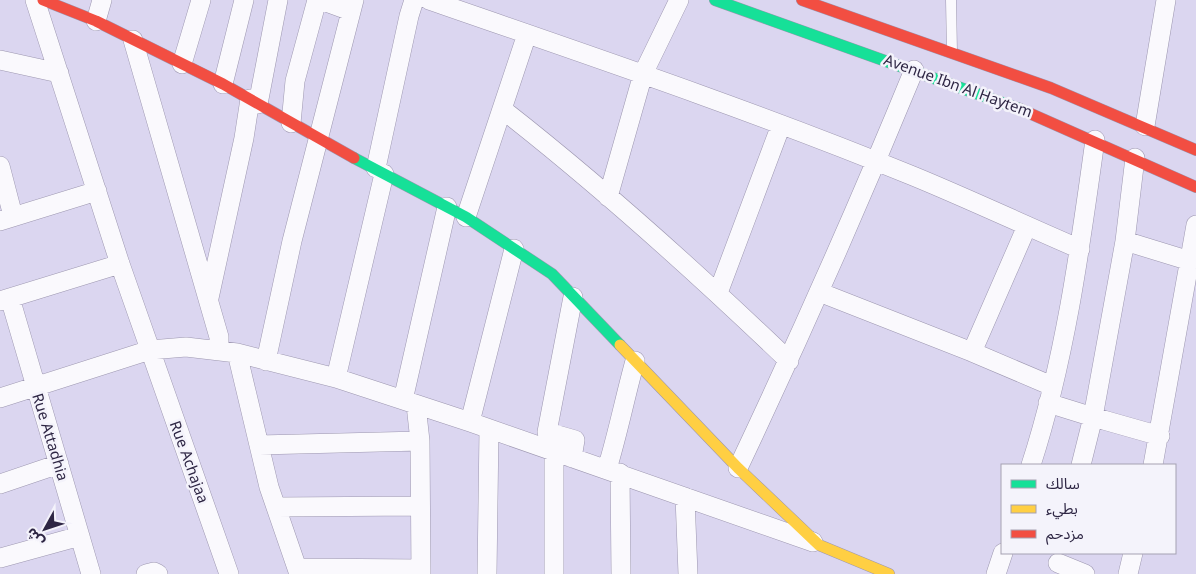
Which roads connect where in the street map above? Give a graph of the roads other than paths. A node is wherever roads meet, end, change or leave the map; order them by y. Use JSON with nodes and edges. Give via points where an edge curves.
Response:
{"nodes":[{"id":1,"x":35,"y":0,"type":"edge"},
{"id":2,"x":43,"y":0,"type":"edge"},
{"id":3,"x":102,"y":0,"type":"edge"},
{"id":4,"x":201,"y":0,"type":"edge"},
{"id":5,"x":244,"y":0,"type":"edge"},
{"id":6,"x":278,"y":0,"type":"edge"},
{"id":7,"x":316,"y":0,"type":"edge"},
{"id":8,"x":321,"y":0,"type":"edge"},
{"id":9,"x":414,"y":0,"type":"edge"},
{"id":10,"x":428,"y":0,"type":"edge"},
{"id":11,"x":679,"y":0,"type":"edge"},
{"id":12,"x":715,"y":0,"type":"edge"},
{"id":13,"x":802,"y":0,"type":"edge"},
{"id":14,"x":951,"y":0,"type":"edge"},
{"id":15,"x":1166,"y":0,"type":"edge"},
{"id":16,"x":352,"y":6,"type":"edge"},
{"id":17,"x":96,"y":21,"type":"junction"},
{"id":18,"x":528,"y":34,"type":"junction"},
{"id":19,"x":133,"y":40,"type":"junction"},
{"id":20,"x":952,"y":53,"type":"junction"},
{"id":21,"x":0,"y":60,"type":"edge"},
{"id":22,"x":182,"y":64,"type":"junction"},
{"id":23,"x":914,"y":70,"type":"junction"},
{"id":24,"x":59,"y":73,"type":"junction"},
{"id":25,"x":643,"y":74,"type":"junction"},
{"id":26,"x":224,"y":84,"type":"junction"},
{"id":27,"x":254,"y":102,"type":"junction"},
{"id":28,"x":502,"y":109,"type":"junction"},
{"id":29,"x":291,"y":122,"type":"junction"},
{"id":30,"x":781,"y":125,"type":"junction"},
{"id":31,"x":1145,"y":126,"type":"junction"},
{"id":32,"x":317,"y":138,"type":"junction"},
{"id":33,"x":1095,"y":140,"type":"junction"},
{"id":34,"x":1196,"y":150,"type":"edge"},
{"id":35,"x":1135,"y":158,"type":"junction"},
{"id":36,"x":876,"y":162,"type":"junction"},
{"id":37,"x":0,"y":166,"type":"edge"},
{"id":38,"x":380,"y":171,"type":"junction"},
{"id":39,"x":1196,"y":188,"type":"edge"},
{"id":40,"x":97,"y":191,"type":"junction"},
{"id":41,"x":608,"y":197,"type":"junction"},
{"id":42,"x":448,"y":207,"type":"junction"},
{"id":43,"x":466,"y":217,"type":"junction"},
{"id":44,"x":7,"y":218,"type":"edge"},
{"id":45,"x":1027,"y":226,"type":"junction"},
{"id":46,"x":1196,"y":226,"type":"edge"},
{"id":47,"x":1125,"y":241,"type":"junction"},
{"id":48,"x":514,"y":249,"type":"junction"},
{"id":49,"x":1080,"y":249,"type":"junction"},
{"id":50,"x":1190,"y":261,"type":"junction"},
{"id":51,"x":120,"y":264,"type":"junction"},
{"id":52,"x":819,"y":292,"type":"junction"},
{"id":53,"x":718,"y":293,"type":"junction"},
{"id":54,"x":573,"y":296,"type":"junction"},
{"id":55,"x":208,"y":299,"type":"junction"},
{"id":56,"x":5,"y":300,"type":"edge"},
{"id":57,"x":150,"y":350,"type":"junction"},
{"id":58,"x":228,"y":351,"type":"junction"},
{"id":59,"x":972,"y":352,"type":"junction"},
{"id":60,"x":266,"y":361,"type":"junction"},
{"id":61,"x":635,"y":361,"type":"junction"},
{"id":62,"x":788,"y":361,"type":"junction"},
{"id":63,"x":336,"y":378,"type":"junction"},
{"id":64,"x":35,"y":386,"type":"junction"},
{"id":65,"x":1050,"y":395,"type":"junction"},
{"id":66,"x":0,"y":398,"type":"edge"},
{"id":67,"x":410,"y":402,"type":"junction"},
{"id":68,"x":1093,"y":417,"type":"junction"},
{"id":69,"x":470,"y":422,"type":"junction"},
{"id":70,"x":489,"y":430,"type":"junction"},
{"id":71,"x":1160,"y":436,"type":"junction"},
{"id":72,"x":420,"y":440,"type":"junction"},
{"id":73,"x":258,"y":445,"type":"junction"},
{"id":74,"x":554,"y":452,"type":"junction"},
{"id":75,"x":572,"y":458,"type":"junction"},
{"id":76,"x":59,"y":464,"type":"junction"},
{"id":77,"x":1031,"y":464,"type":"edge"},
{"id":78,"x":1081,"y":464,"type":"edge"},
{"id":79,"x":1153,"y":464,"type":"edge"},
{"id":80,"x":738,"y":468,"type":"junction"},
{"id":81,"x":614,"y":471,"type":"junction"},
{"id":82,"x":0,"y":484,"type":"edge"},
{"id":83,"x":684,"y":497,"type":"junction"},
{"id":84,"x":420,"y":506,"type":"junction"},
{"id":85,"x":276,"y":507,"type":"junction"},
{"id":86,"x":80,"y":536,"type":"junction"},
{"id":87,"x":819,"y":545,"type":"junction"},
{"id":88,"x":1002,"y":554,"type":"edge"},
{"id":89,"x":1132,"y":554,"type":"edge"},
{"id":90,"x":0,"y":558,"type":"edge"},
{"id":91,"x":1058,"y":563,"type":"edge"},
{"id":92,"x":849,"y":566,"type":"edge"},
{"id":93,"x":298,"y":571,"type":"edge"},
{"id":94,"x":421,"y":572,"type":"edge"},
{"id":95,"x":91,"y":574,"type":"edge"},
{"id":96,"x":146,"y":574,"type":"edge"},
{"id":97,"x":158,"y":574,"type":"edge"},
{"id":98,"x":229,"y":574,"type":"edge"},
{"id":99,"x":487,"y":574,"type":"edge"},
{"id":100,"x":554,"y":574,"type":"edge"},
{"id":101,"x":621,"y":574,"type":"edge"},
{"id":102,"x":688,"y":574,"type":"edge"},
{"id":103,"x":889,"y":574,"type":"edge"},
{"id":104,"x":996,"y":574,"type":"edge"},
{"id":105,"x":1085,"y":574,"type":"edge"},
{"id":106,"x":1128,"y":574,"type":"edge"}],
"edges":[{"from":1,"to":24,"type":"street","name":"Rue Achajaa"},
{"from":2,"to":17,"type":"street"},
{"from":3,"to":17,"type":"street"},
{"from":4,"to":22,"type":"street"},
{"from":5,"to":26,"type":"street"},
{"from":6,"to":27,"type":"street"},
{"from":7,"to":29,"type":"street","via":[[295,81]]},
{"from":8,"to":16,"type":"street"},
{"from":9,"to":38,"type":"street"},
{"from":10,"to":18,"type":"street"},
{"from":11,"to":25,"type":"street"},
{"from":12,"to":23,"type":"street","name":"Avenue Ibn Al Haytem"},
{"from":13,"to":20,"type":"street","name":"Avenue Ibn Al Haytem"},
{"from":14,"to":20,"type":"lane"},
{"from":15,"to":31,"type":"street"},
{"from":16,"to":32,"type":"street"},
{"from":17,"to":19,"type":"street"},
{"from":18,"to":25,"type":"street"},
{"from":18,"to":28,"type":"street"},
{"from":19,"to":22,"type":"street"},
{"from":19,"to":55,"type":"street"},
{"from":20,"to":31,"type":"street","name":"Avenue Ibn Al Haytem"},
{"from":21,"to":24,"type":"street"},
{"from":22,"to":26,"type":"street"},
{"from":23,"to":33,"type":"street","name":"Avenue Ibn Al Haytem","via":[[1030,112]]},
{"from":23,"to":36,"type":"street"},
{"from":24,"to":40,"type":"street","name":"Rue Achajaa"},
{"from":25,"to":30,"type":"street"},
{"from":25,"to":41,"type":"street"},
{"from":26,"to":27,"type":"street"},
{"from":27,"to":29,"type":"street"},
{"from":27,"to":55,"type":"street"},
{"from":28,"to":41,"type":"street"},
{"from":28,"to":43,"type":"street"},
{"from":29,"to":32,"type":"street"},
{"from":30,"to":36,"type":"street"},
{"from":30,"to":53,"type":"street"},
{"from":31,"to":34,"type":"street","name":"Avenue Ibn Al Haytem"},
{"from":32,"to":38,"type":"street"},
{"from":32,"to":60,"type":"street"},
{"from":33,"to":35,"type":"street","name":"Avenue Ibn Al Haytem"},
{"from":33,"to":49,"type":"street"},
{"from":35,"to":39,"type":"street","name":"Avenue Ibn Al Haytem"},
{"from":35,"to":47,"type":"street"},
{"from":36,"to":45,"type":"street"},
{"from":36,"to":52,"type":"street"},
{"from":37,"to":44,"type":"street"},
{"from":38,"to":42,"type":"street"},
{"from":38,"to":63,"type":"street"},
{"from":40,"to":44,"type":"street"},
{"from":40,"to":51,"type":"street","name":"Rue Achajaa"},
{"from":41,"to":53,"type":"street"},
{"from":42,"to":43,"type":"street"},
{"from":42,"to":67,"type":"street"},
{"from":43,"to":48,"type":"street"},
{"from":45,"to":49,"type":"street"},
{"from":45,"to":59,"type":"street"},
{"from":46,"to":50,"type":"street"},
{"from":47,"to":50,"type":"street"},
{"from":47,"to":68,"type":"street"},
{"from":48,"to":54,"type":"street","via":[[552,274]]},
{"from":48,"to":69,"type":"street"},
{"from":49,"to":65,"type":"street"},
{"from":50,"to":71,"type":"street"},
{"from":51,"to":56,"type":"street"},
{"from":51,"to":57,"type":"street","name":"Rue Achajaa"},
{"from":52,"to":59,"type":"street"},
{"from":52,"to":62,"type":"street"},
{"from":53,"to":62,"type":"street"},
{"from":54,"to":61,"type":"street"},
{"from":54,"to":75,"type":"street","via":[[547,432],[575,440]]},
{"from":55,"to":58,"type":"street","via":[[219,336]]},
{"from":56,"to":64,"type":"street","name":"Rue Attadhia"},
{"from":57,"to":58,"type":"street","via":[[186,347]]},
{"from":57,"to":64,"type":"street"},
{"from":57,"to":98,"type":"street","name":"Rue Achajaa"},
{"from":58,"to":60,"type":"street"},
{"from":58,"to":73,"type":"street"},
{"from":59,"to":65,"type":"street"},
{"from":60,"to":63,"type":"street"},
{"from":61,"to":80,"type":"street"},
{"from":61,"to":81,"type":"street"},
{"from":62,"to":80,"type":"street"},
{"from":63,"to":67,"type":"street"},
{"from":64,"to":66,"type":"street"},
{"from":64,"to":76,"type":"street","name":"Rue Attadhia"},
{"from":65,"to":68,"type":"street"},
{"from":65,"to":77,"type":"street"},
{"from":67,"to":69,"type":"street"},
{"from":67,"to":72,"type":"street"},
{"from":68,"to":71,"type":"street"},
{"from":68,"to":78,"type":"street"},
{"from":69,"to":70,"type":"street"},
{"from":70,"to":74,"type":"street"},
{"from":70,"to":99,"type":"street"},
{"from":71,"to":79,"type":"street"},
{"from":72,"to":73,"type":"street"},
{"from":72,"to":84,"type":"street"},
{"from":73,"to":85,"type":"street"},
{"from":74,"to":75,"type":"street"},
{"from":74,"to":100,"type":"street"},
{"from":75,"to":81,"type":"street"},
{"from":76,"to":82,"type":"street"},
{"from":76,"to":86,"type":"street","name":"Rue Attadhia"},
{"from":80,"to":87,"type":"street"},
{"from":81,"to":83,"type":"street"},
{"from":81,"to":101,"type":"street"},
{"from":83,"to":87,"type":"street"},
{"from":83,"to":102,"type":"street"},
{"from":84,"to":85,"type":"street"},
{"from":84,"to":94,"type":"street"},
{"from":85,"to":93,"type":"street"},
{"from":86,"to":90,"type":"street"},
{"from":86,"to":95,"type":"street","name":"Rue Attadhia"},
{"from":87,"to":92,"type":"street"},
{"from":88,"to":104,"type":"street"},
{"from":89,"to":106,"type":"street"},
{"from":91,"to":105,"type":"street"},
{"from":92,"to":103,"type":"street"},
{"from":93,"to":94,"type":"street"},
{"from":96,"to":97,"type":"street"}]}
